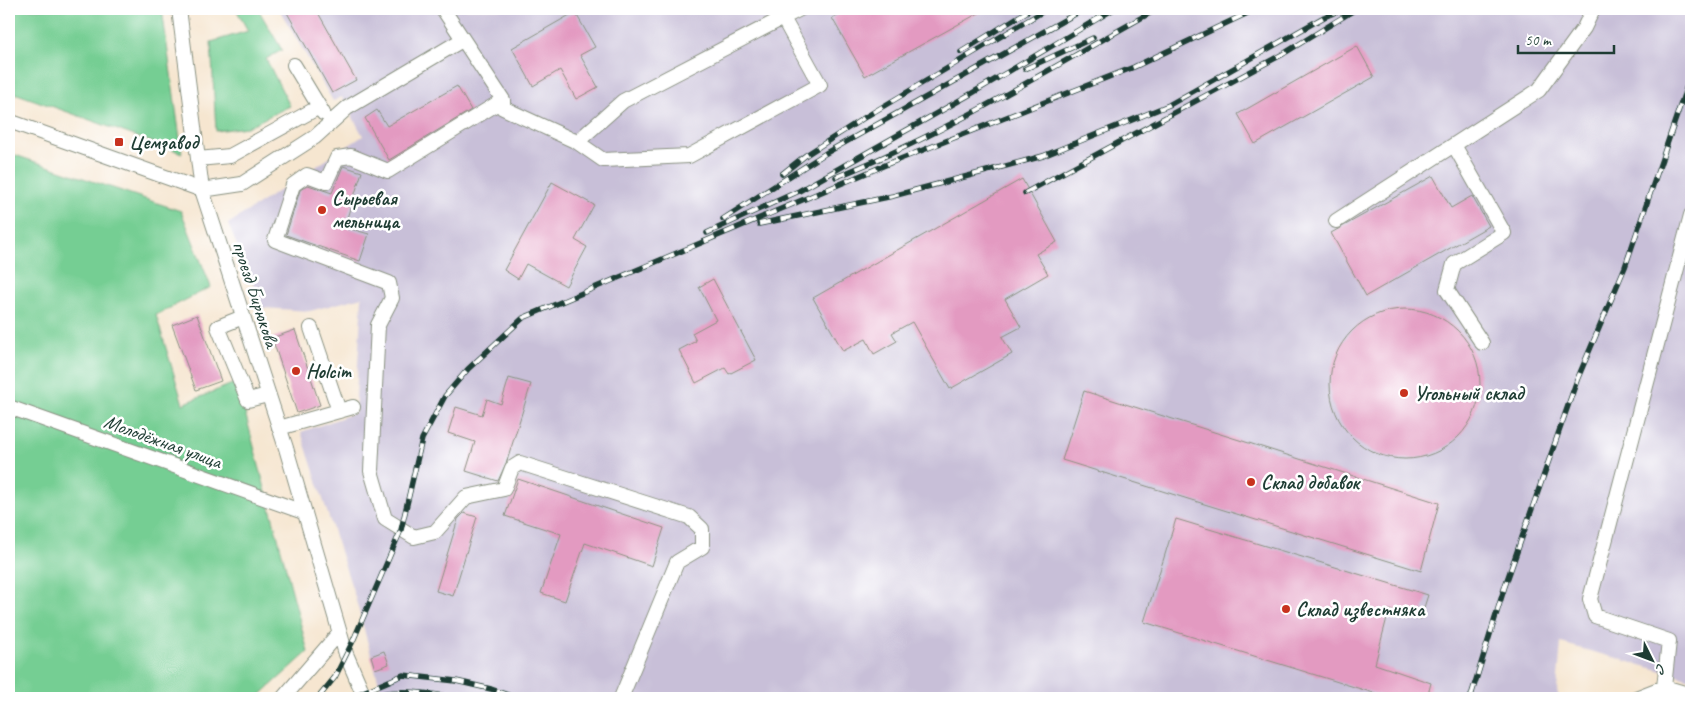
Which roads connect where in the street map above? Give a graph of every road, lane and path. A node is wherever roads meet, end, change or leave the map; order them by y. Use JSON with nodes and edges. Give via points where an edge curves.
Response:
{"nodes":[{"id":1,"x":179,"y":9,"type":"edge"},
{"id":2,"x":443,"y":9,"type":"edge"},
{"id":3,"x":800,"y":9,"type":"edge"},
{"id":4,"x":1593,"y":9,"type":"edge"},
{"id":5,"x":783,"y":18,"type":"junction"},
{"id":6,"x":462,"y":40,"type":"junction"},
{"id":7,"x":294,"y":65,"type":"dead end"},
{"id":8,"x":503,"y":100,"type":"junction"},
{"id":9,"x":319,"y":106,"type":"junction"},
{"id":10,"x":9,"y":121,"type":"edge"},
{"id":11,"x":330,"y":124,"type":"junction"},
{"id":12,"x":578,"y":142,"type":"junction"},
{"id":13,"x":1454,"y":145,"type":"junction"},
{"id":14,"x":198,"y":159,"type":"junction"},
{"id":15,"x":202,"y":190,"type":"junction"},
{"id":16,"x":1691,"y":215,"type":"edge"},
{"id":17,"x":1336,"y":221,"type":"dead end"},
{"id":18,"x":243,"y":317,"type":"junction"},
{"id":19,"x":311,"y":328,"type":"dead end"},
{"id":20,"x":1482,"y":342,"type":"dead end"},
{"id":21,"x":268,"y":395,"type":"junction"},
{"id":22,"x":9,"y":407,"type":"edge"},
{"id":23,"x":279,"y":428,"type":"junction"},
{"id":24,"x":303,"y":512,"type":"junction"},
{"id":25,"x":339,"y":633,"type":"junction"},
{"id":26,"x":1664,"y":687,"type":"junction"},
{"id":27,"x":1691,"y":695,"type":"edge"},
{"id":28,"x":283,"y":698,"type":"edge"},
{"id":29,"x":365,"y":698,"type":"edge"},
{"id":30,"x":621,"y":698,"type":"edge"},
{"id":31,"x":1636,"y":698,"type":"edge"}],
"edges":[{"from":1,"to":14,"type":"street","name":"проезд Бирюкова"},
{"from":2,"to":6,"type":"street"},
{"from":3,"to":5,"type":"street"},
{"from":4,"to":13,"type":"street","via":[[1584,28],[1539,90]]},
{"from":5,"to":12,"type":"street","via":[[623,101]]},
{"from":5,"to":12,"type":"street","via":[[820,85],[689,156],[603,160]]},
{"from":6,"to":8,"type":"street"},
{"from":6,"to":11,"type":"street","via":[[347,108]]},
{"from":7,"to":9,"type":"street"},
{"from":8,"to":12,"type":"street","via":[[503,108]]},
{"from":8,"to":30,"type":"street","via":[[388,171],[351,156],[337,158],[326,182],[307,176],[293,185],[275,240],[389,283],[392,298],[378,325],[371,471],[385,519],[414,537],[435,532],[466,497],[504,489],[512,468],[520,463],[689,517],[702,529],[702,547],[677,562]]},
{"from":9,"to":11,"type":"street"},
{"from":9,"to":14,"type":"street","via":[[230,156]]},
{"from":10,"to":15,"type":"street"},
{"from":11,"to":15,"type":"street","via":[[242,184]]},
{"from":13,"to":17,"type":"street"},
{"from":13,"to":20,"type":"street","via":[[1504,233],[1454,264],[1447,290]]},
{"from":14,"to":15,"type":"street","name":"проезд Бирюкова"},
{"from":15,"to":18,"type":"street","name":"проезд Бирюкова"},
{"from":16,"to":26,"type":"street","via":[[1590,599],[1595,616],[1669,641]]},
{"from":18,"to":21,"type":"street","name":"проезд Бирюкова"},
{"from":18,"to":21,"type":"street","via":[[218,327],[248,400]]},
{"from":19,"to":23,"type":"street","via":[[346,409]]},
{"from":21,"to":23,"type":"street","name":"проезд Бирюкова"},
{"from":22,"to":24,"type":"street","name":"Молодёжная улица"},
{"from":23,"to":24,"type":"street","name":"проезд Бирюкова"},
{"from":24,"to":25,"type":"street","name":"проезд Бирюкова"},
{"from":25,"to":28,"type":"street"},
{"from":25,"to":29,"type":"street","name":"проезд Бирюкова"},
{"from":26,"to":27,"type":"street"},
{"from":26,"to":31,"type":"street"}]}
